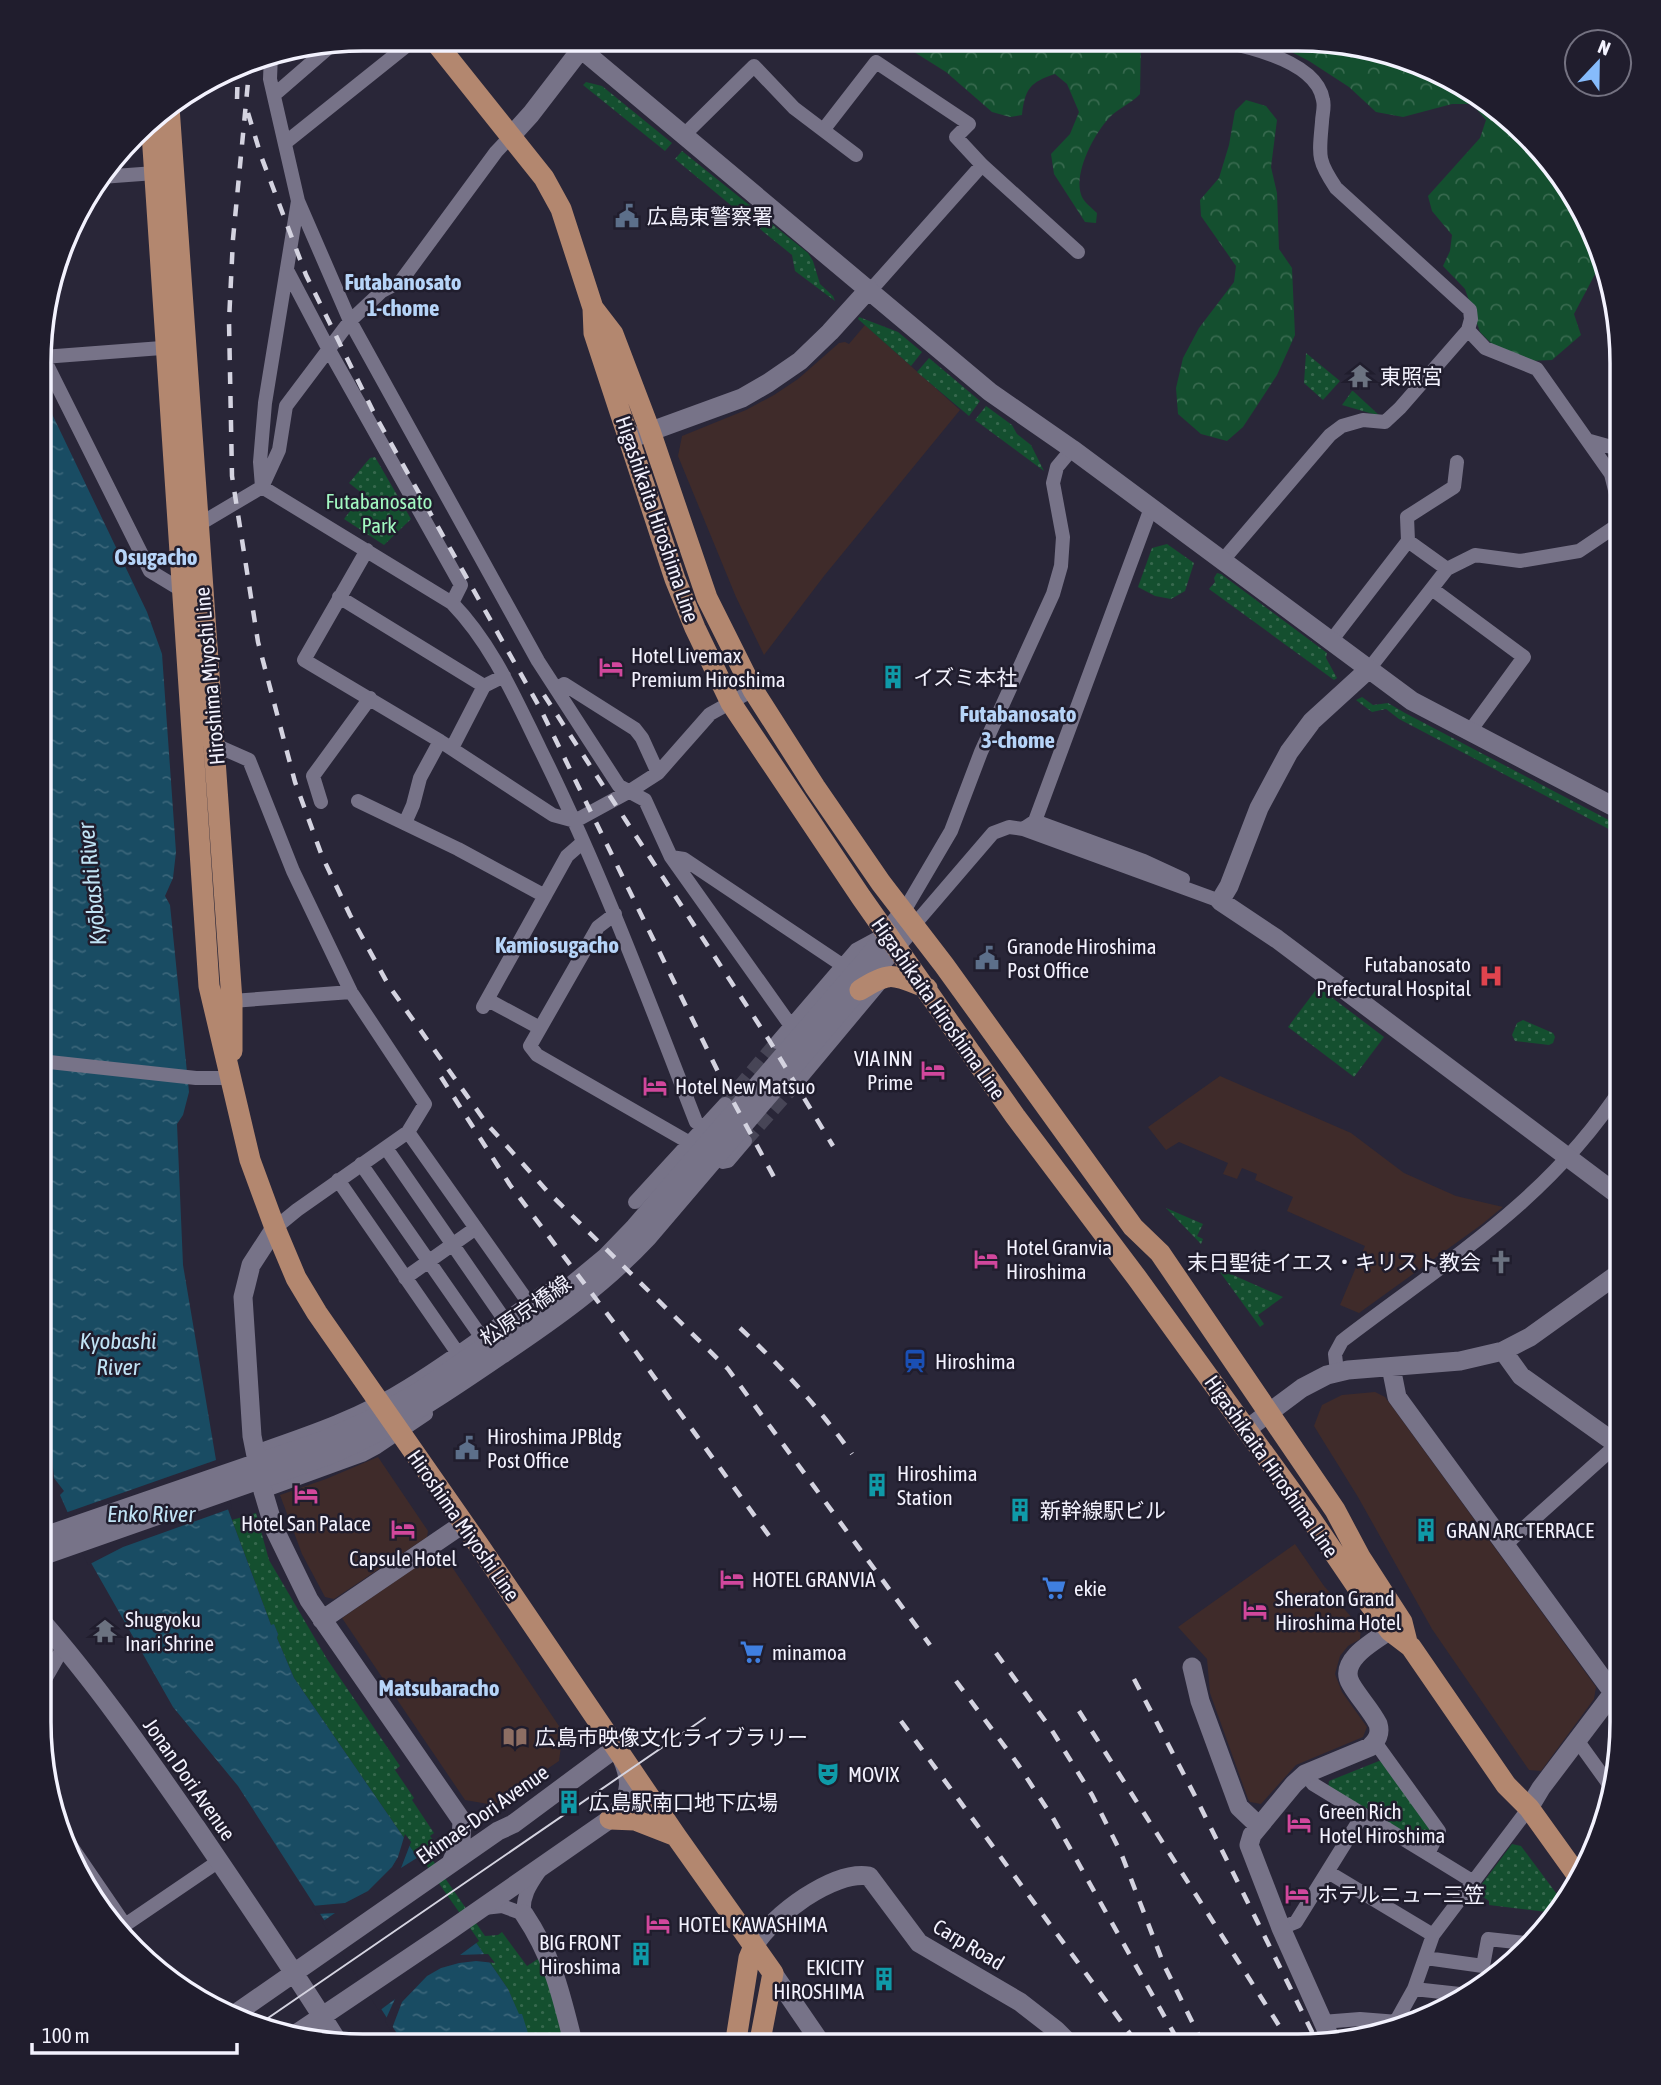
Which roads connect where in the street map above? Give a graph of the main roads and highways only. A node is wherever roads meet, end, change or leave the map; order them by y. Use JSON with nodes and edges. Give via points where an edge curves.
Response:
{"nodes":[{"id":1,"x":443,"y":51,"type":"edge"},
{"id":2,"x":169,"y":118,"type":"edge"},
{"id":3,"x":152,"y":133,"type":"edge"},
{"id":4,"x":593,"y":308,"type":"junction"},
{"id":5,"x":177,"y":347,"type":"junction"},
{"id":6,"x":852,"y":976,"type":"road end"},
{"id":7,"x":927,"y":988,"type":"junction"},
{"id":8,"x":230,"y":1078,"type":"junction"},
{"id":9,"x":1399,"y":1632,"type":"junction"},
{"id":10,"x":610,"y":1819,"type":"road end"},
{"id":11,"x":676,"y":1836,"type":"junction"},
{"id":12,"x":1573,"y":1869,"type":"edge"},
{"id":13,"x":754,"y":1946,"type":"junction"},
{"id":14,"x":737,"y":2034,"type":"edge"},
{"id":15,"x":761,"y":2034,"type":"edge"}],
"edges":[{"from":1,"to":4,"type":"main road","name":"Higashikaita Hiroshima Line","via":[[544,178],[561,209]]},
{"from":2,"to":5,"type":"main road","name":"Hiroshima Miyoshi Line"},
{"from":3,"to":5,"type":"main road","name":"Hiroshima Miyoshi Line"},
{"from":4,"to":7,"type":"main road","name":"Higashikaita Hiroshima Line","via":[[594,332],[675,579],[731,703]]},
{"from":4,"to":9,"type":"main road","name":"Higashikaita Hiroshima Line","via":[[613,334],[707,598],[753,690],[815,788],[1133,1227],[1160,1254],[1335,1510]]},
{"from":5,"to":8,"type":"main road","name":"Hiroshima Miyoshi Line","via":[[198,526],[215,745],[232,1001]]},
{"from":5,"to":8,"type":"main road","name":"Hiroshima Miyoshi Line","via":[[178,537],[209,986]]},
{"from":6,"to":7,"type":"main road","via":[[895,976]]},
{"from":7,"to":9,"type":"main road","name":"Higashikaita Hiroshima Line","via":[[1015,1116]]},
{"from":8,"to":11,"type":"main road","name":"Hiroshima Miyoshi Line","via":[[250,1160],[275,1228],[317,1314]]},
{"from":9,"to":12,"type":"main road","name":"Higashikaita Hiroshima Line","via":[[1506,1785],[1529,1808]]},
{"from":10,"to":11,"type":"main road","via":[[635,1820]]},
{"from":11,"to":13,"type":"main road","name":"Hiroshima Miyoshi Line"},
{"from":13,"to":14,"type":"main road"},
{"from":13,"to":15,"type":"main road","name":"Hiroshima Miyoshi Line","via":[[773,1973]]}]}
